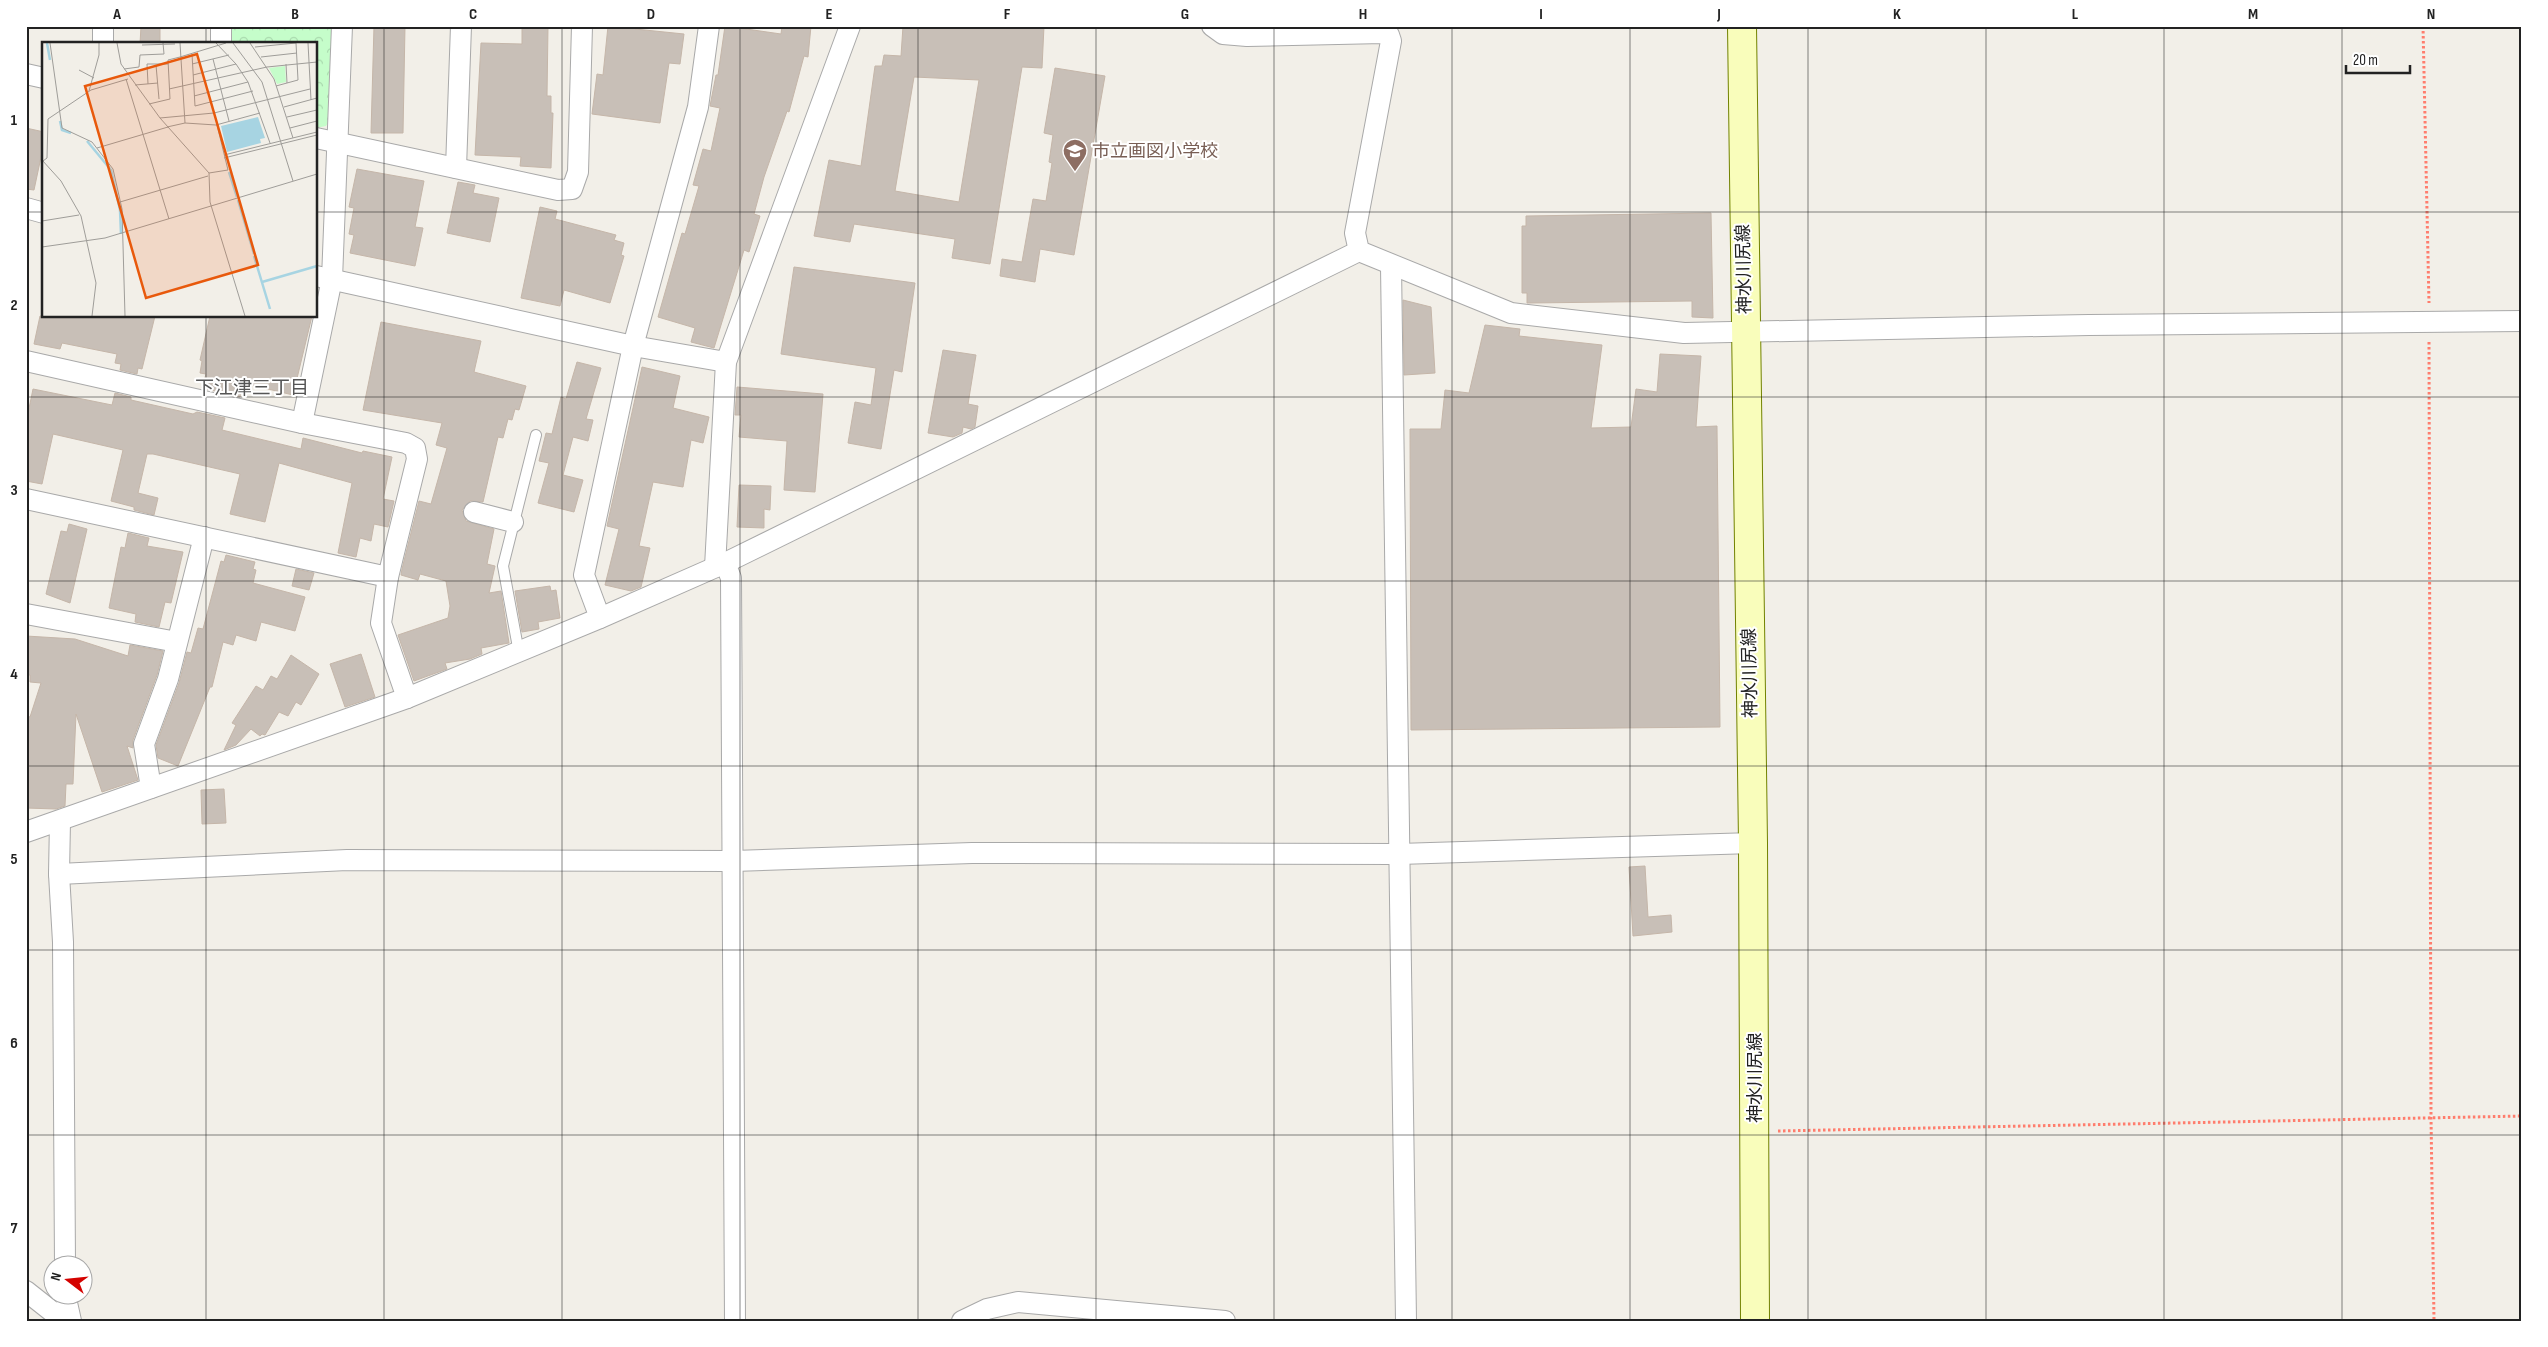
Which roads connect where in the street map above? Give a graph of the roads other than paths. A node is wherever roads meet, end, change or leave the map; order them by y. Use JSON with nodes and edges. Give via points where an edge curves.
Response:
{"nodes":[{"id":1,"x":103,"y":26,"type":"edge"},
{"id":2,"x":221,"y":26,"type":"edge"},
{"id":3,"x":342,"y":26,"type":"edge"},
{"id":4,"x":461,"y":26,"type":"edge"},
{"id":5,"x":582,"y":26,"type":"edge"},
{"id":6,"x":709,"y":26,"type":"edge"},
{"id":7,"x":850,"y":26,"type":"edge"},
{"id":8,"x":1212,"y":26,"type":"edge"},
{"id":9,"x":1742,"y":26,"type":"edge"},
{"id":10,"x":1247,"y":31,"type":"edge"},
{"id":11,"x":103,"y":42,"type":"edge"},
{"id":12,"x":221,"y":42,"type":"edge"},
{"id":13,"x":26,"y":74,"type":"edge"},
{"id":14,"x":42,"y":78,"type":"edge"},
{"id":15,"x":318,"y":138,"type":"edge"},
{"id":16,"x":338,"y":143,"type":"junction"},
{"id":17,"x":456,"y":168,"type":"junction"},
{"id":18,"x":26,"y":208,"type":"edge"},
{"id":19,"x":42,"y":212,"type":"edge"},
{"id":20,"x":1359,"y":251,"type":"junction"},
{"id":21,"x":1391,"y":266,"type":"junction"},
{"id":22,"x":324,"y":277,"type":"edge"},
{"id":23,"x":318,"y":317,"type":"edge"},
{"id":24,"x":318,"y":318,"type":"edge"},
{"id":25,"x":2522,"y":321,"type":"edge"},
{"id":26,"x":1745,"y":332,"type":"junction"},
{"id":27,"x":633,"y":346,"type":"junction"},
{"id":28,"x":26,"y":361,"type":"edge"},
{"id":29,"x":726,"y":362,"type":"junction"},
{"id":30,"x":302,"y":423,"type":"junction"},
{"id":31,"x":536,"y":435,"type":"dead end"},
{"id":32,"x":26,"y":499,"type":"edge"},
{"id":33,"x":474,"y":512,"type":"dead end"},
{"id":34,"x":513,"y":522,"type":"junction"},
{"id":35,"x":204,"y":537,"type":"junction"},
{"id":36,"x":720,"y":565,"type":"junction"},
{"id":37,"x":388,"y":577,"type":"junction"},
{"id":38,"x":26,"y":614,"type":"edge"},
{"id":39,"x":600,"y":618,"type":"junction"},
{"id":40,"x":177,"y":642,"type":"junction"},
{"id":41,"x":519,"y":654,"type":"junction"},
{"id":42,"x":407,"y":698,"type":"junction"},
{"id":43,"x":151,"y":788,"type":"junction"},
{"id":44,"x":60,"y":821,"type":"junction"},
{"id":45,"x":26,"y":832,"type":"edge"},
{"id":46,"x":1753,"y":843,"type":"junction"},
{"id":47,"x":1399,"y":854,"type":"junction"},
{"id":48,"x":733,"y":861,"type":"junction"},
{"id":49,"x":59,"y":874,"type":"junction"},
{"id":50,"x":65,"y":1254,"type":"edge"},
{"id":51,"x":26,"y":1291,"type":"edge"},
{"id":52,"x":67,"y":1304,"type":"edge"},
{"id":53,"x":64,"y":1321,"type":"edge"},
{"id":54,"x":71,"y":1321,"type":"edge"},
{"id":55,"x":735,"y":1321,"type":"edge"},
{"id":56,"x":962,"y":1321,"type":"edge"},
{"id":57,"x":1225,"y":1321,"type":"edge"},
{"id":58,"x":1406,"y":1321,"type":"edge"},
{"id":59,"x":1755,"y":1321,"type":"edge"}],
"edges":[{"from":1,"to":11,"type":"street"},
{"from":2,"to":12,"type":"street"},
{"from":3,"to":16,"type":"street"},
{"from":4,"to":17,"type":"street"},
{"from":5,"to":17,"type":"street","via":[[578,172],[572,189],[558,190]]},
{"from":6,"to":27,"type":"street","via":[[698,107]]},
{"from":7,"to":29,"type":"street"},
{"from":8,"to":10,"type":"street","via":[[1222,34]]},
{"from":9,"to":26,"type":"main road","name":"神水川尻線"},
{"from":10,"to":20,"type":"street","via":[[1384,33],[1391,38],[1355,233]]},
{"from":13,"to":14,"type":"street"},
{"from":15,"to":16,"type":"street"},
{"from":16,"to":17,"type":"street"},
{"from":16,"to":22,"type":"street"},
{"from":18,"to":19,"type":"street"},
{"from":20,"to":21,"type":"street"},
{"from":20,"to":36,"type":"street"},
{"from":21,"to":26,"type":"street","via":[[1510,313],[1684,333]]},
{"from":21,"to":47,"type":"street"},
{"from":22,"to":23,"type":"street"},
{"from":22,"to":27,"type":"street"},
{"from":24,"to":30,"type":"street"},
{"from":25,"to":26,"type":"street"},
{"from":26,"to":46,"type":"main road","name":"神水川尻線"},
{"from":27,"to":29,"type":"street"},
{"from":27,"to":39,"type":"street","via":[[584,575]]},
{"from":28,"to":30,"type":"street"},
{"from":29,"to":36,"type":"street"},
{"from":30,"to":37,"type":"street","via":[[406,443],[415,448],[417,460]]},
{"from":31,"to":34,"type":"lane"},
{"from":32,"to":35,"type":"street"},
{"from":33,"to":34,"type":"street"},
{"from":34,"to":41,"type":"lane","via":[[503,566]]},
{"from":35,"to":37,"type":"street"},
{"from":35,"to":40,"type":"street"},
{"from":36,"to":39,"type":"street"},
{"from":36,"to":48,"type":"street","via":[[731,578]]},
{"from":37,"to":42,"type":"street","via":[[381,623]]},
{"from":38,"to":40,"type":"street"},
{"from":39,"to":41,"type":"street"},
{"from":40,"to":43,"type":"street","via":[[168,678],[144,744]]},
{"from":41,"to":42,"type":"street"},
{"from":42,"to":43,"type":"street"},
{"from":43,"to":44,"type":"street"},
{"from":44,"to":45,"type":"street"},
{"from":44,"to":49,"type":"street"},
{"from":46,"to":47,"type":"street"},
{"from":46,"to":59,"type":"main road","name":"神水川尻線"},
{"from":47,"to":48,"type":"street","via":[[972,853]]},
{"from":47,"to":58,"type":"street"},
{"from":48,"to":49,"type":"street","via":[[347,860]]},
{"from":48,"to":55,"type":"street"},
{"from":49,"to":50,"type":"street","via":[[63,942]]},
{"from":51,"to":53,"type":"street"},
{"from":52,"to":54,"type":"street"},
{"from":56,"to":57,"type":"street","via":[[987,1309],[1018,1302]]}]}
